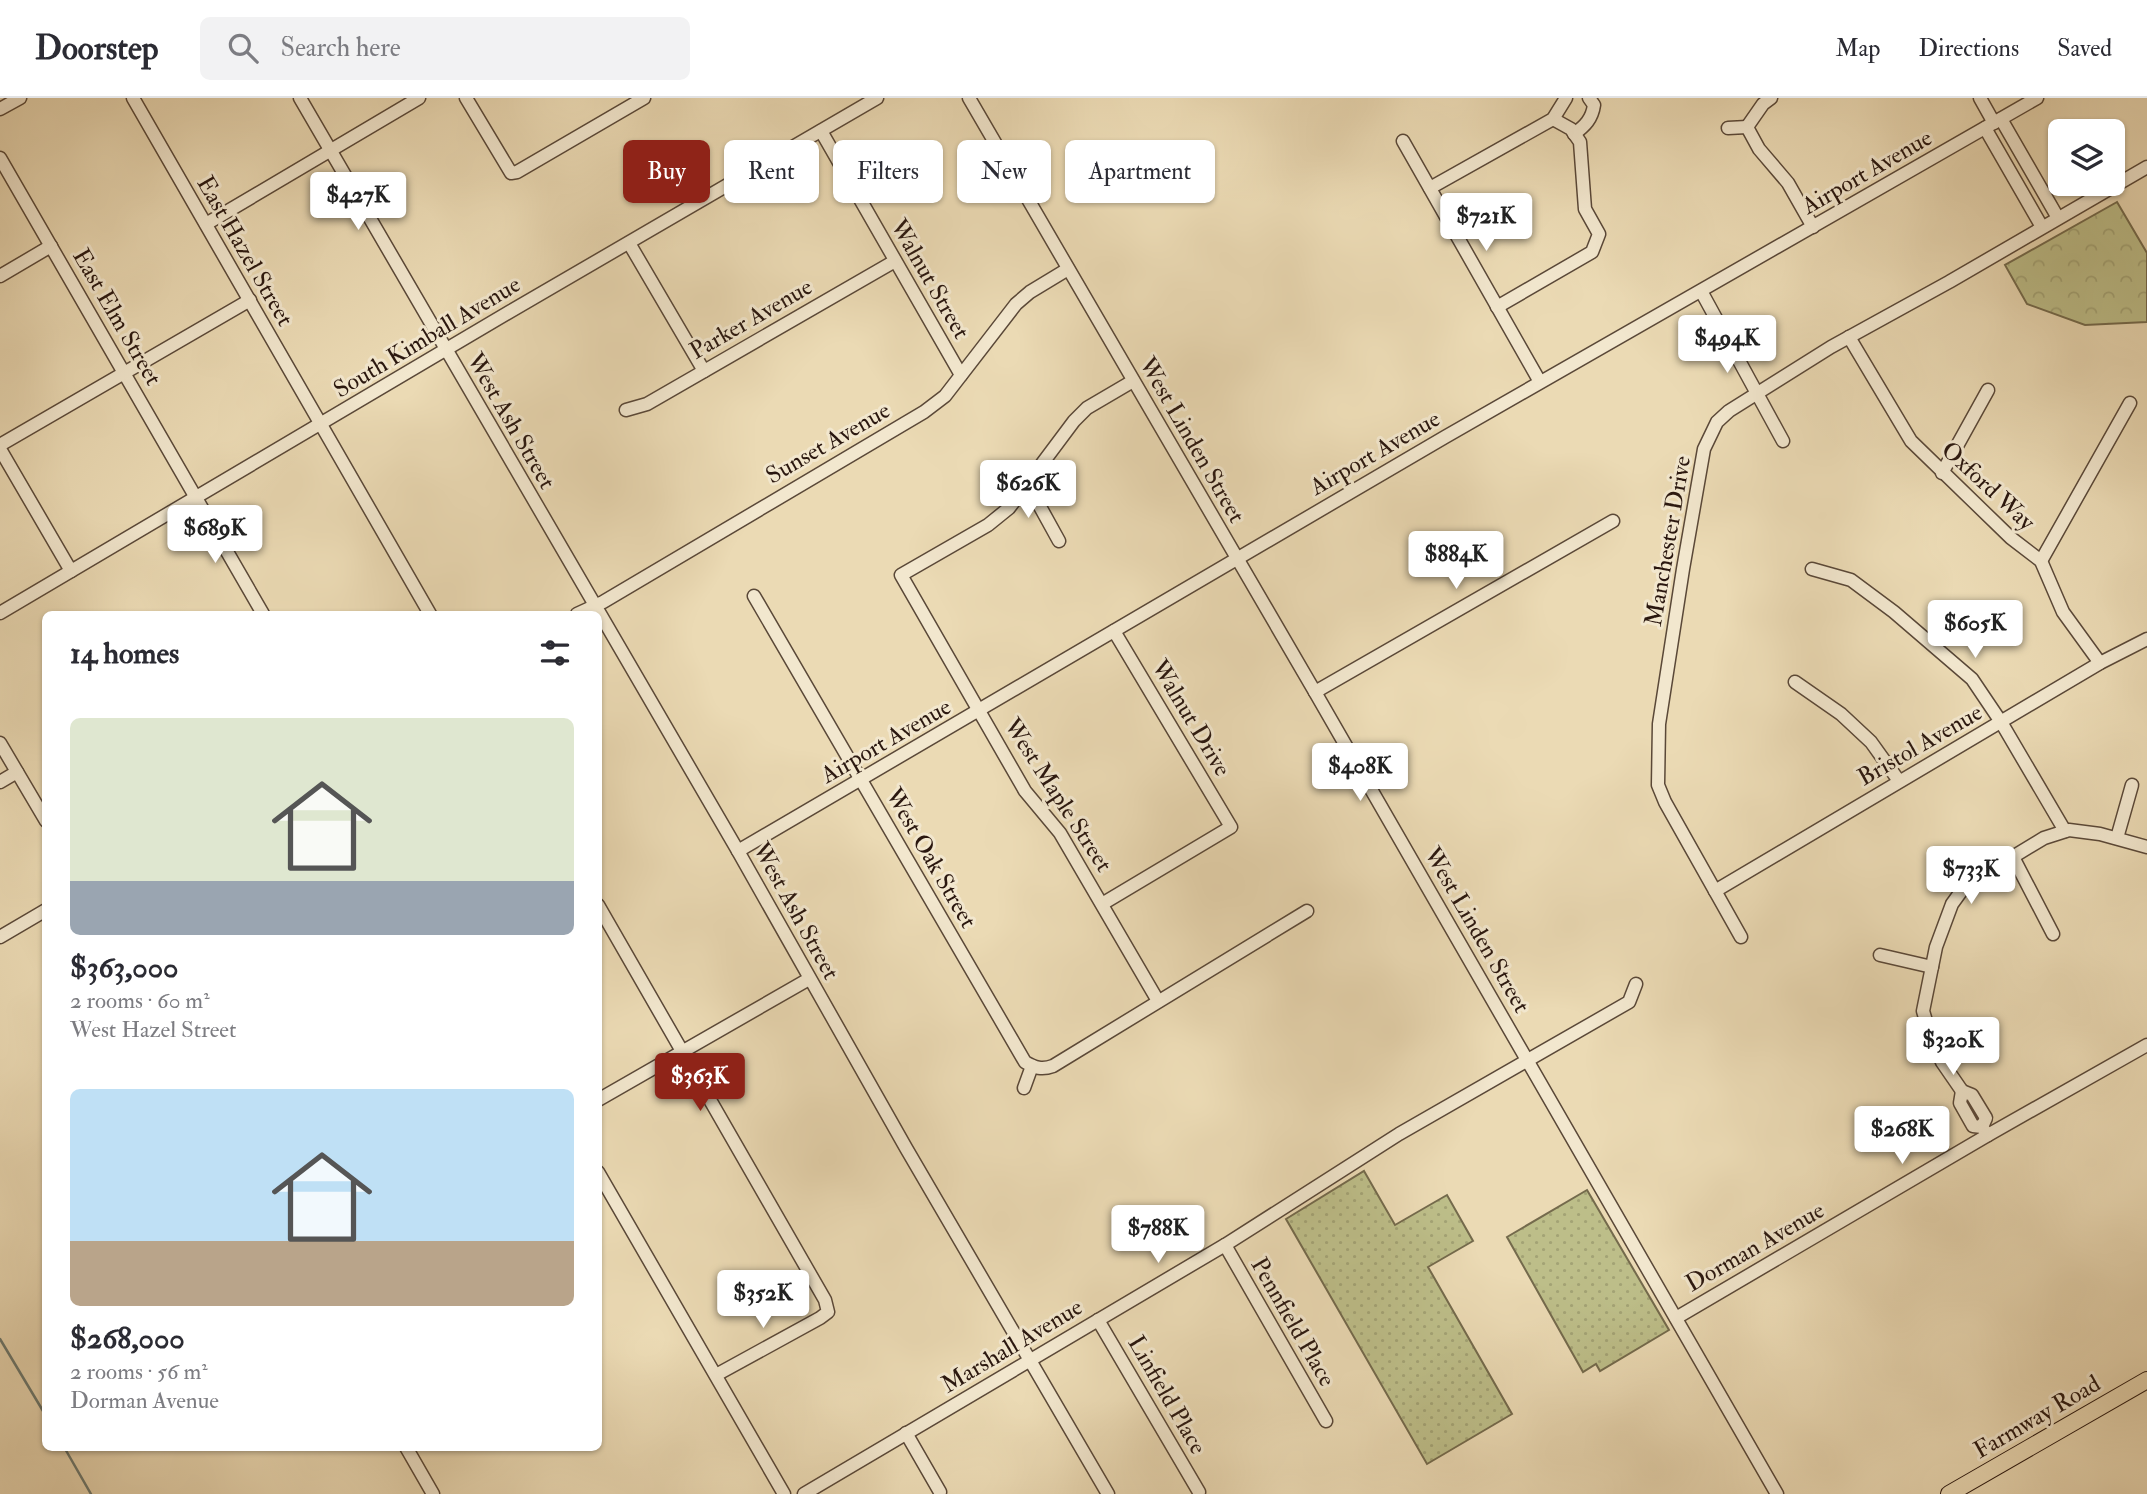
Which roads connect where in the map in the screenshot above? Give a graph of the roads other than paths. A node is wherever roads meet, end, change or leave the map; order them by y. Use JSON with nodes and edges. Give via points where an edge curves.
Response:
{"nodes":[{"id":1,"x":20,"y":98,"type":"edge"},
{"id":2,"x":133,"y":98,"type":"edge"},
{"id":3,"x":300,"y":98,"type":"edge"},
{"id":4,"x":419,"y":98,"type":"edge"},
{"id":5,"x":466,"y":98,"type":"edge"},
{"id":6,"x":644,"y":98,"type":"edge"},
{"id":7,"x":877,"y":98,"type":"edge"},
{"id":8,"x":969,"y":98,"type":"edge"},
{"id":9,"x":1566,"y":98,"type":"edge"},
{"id":10,"x":1589,"y":98,"type":"edge"},
{"id":11,"x":1771,"y":98,"type":"edge"},
{"id":12,"x":1980,"y":98,"type":"edge"},
{"id":13,"x":2037,"y":98,"type":"edge"},
{"id":14,"x":0,"y":109,"type":"edge"},
{"id":15,"x":1553,"y":119,"type":"junction"},
{"id":16,"x":1993,"y":123,"type":"junction"},
{"id":17,"x":1747,"y":127,"type":"junction"},
{"id":18,"x":1728,"y":128,"type":"dead end"},
{"id":19,"x":821,"y":131,"type":"junction"},
{"id":20,"x":1574,"y":135,"type":"junction"},
{"id":21,"x":1403,"y":141,"type":"dead end"},
{"id":22,"x":330,"y":151,"type":"junction"},
{"id":23,"x":0,"y":158,"type":"edge"},
{"id":24,"x":2147,"y":167,"type":"edge"},
{"id":25,"x":1430,"y":188,"type":"junction"},
{"id":26,"x":2058,"y":218,"type":"junction"},
{"id":27,"x":206,"y":224,"type":"junction"},
{"id":28,"x":1814,"y":227,"type":"junction"},
{"id":29,"x":2042,"y":228,"type":"junction"},
{"id":30,"x":629,"y":243,"type":"junction"},
{"id":31,"x":51,"y":246,"type":"junction"},
{"id":32,"x":895,"y":261,"type":"junction"},
{"id":33,"x":1068,"y":269,"type":"junction"},
{"id":34,"x":0,"y":276,"type":"edge"},
{"id":35,"x":1701,"y":291,"type":"junction"},
{"id":36,"x":250,"y":300,"type":"junction"},
{"id":37,"x":1497,"y":307,"type":"junction"},
{"id":38,"x":1849,"y":337,"type":"junction"},
{"id":39,"x":446,"y":350,"type":"junction"},
{"id":40,"x":704,"y":370,"type":"junction"},
{"id":41,"x":125,"y":372,"type":"junction"},
{"id":42,"x":961,"y":375,"type":"junction"},
{"id":43,"x":1133,"y":381,"type":"junction"},
{"id":44,"x":1540,"y":382,"type":"junction"},
{"id":45,"x":1988,"y":390,"type":"dead end"},
{"id":46,"x":1756,"y":394,"type":"junction"},
{"id":47,"x":2130,"y":402,"type":"dead end"},
{"id":48,"x":626,"y":410,"type":"dead end"},
{"id":49,"x":320,"y":425,"type":"junction"},
{"id":50,"x":1783,"y":442,"type":"dead end"},
{"id":51,"x":0,"y":447,"type":"edge"},
{"id":52,"x":1942,"y":473,"type":"junction"},
{"id":53,"x":1027,"y":483,"type":"junction"},
{"id":54,"x":196,"y":498,"type":"junction"},
{"id":55,"x":1614,"y":520,"type":"dead end"},
{"id":56,"x":1059,"y":541,"type":"dead end"},
{"id":57,"x":1237,"y":559,"type":"junction"},
{"id":58,"x":2041,"y":561,"type":"junction"},
{"id":59,"x":1812,"y":569,"type":"dead end"},
{"id":60,"x":71,"y":571,"type":"junction"},
{"id":61,"x":754,"y":596,"type":"dead end"},
{"id":62,"x":594,"y":606,"type":"junction"},
{"id":63,"x":261,"y":611,"type":"edge"},
{"id":64,"x":428,"y":611,"type":"edge"},
{"id":65,"x":583,"y":611,"type":"edge"},
{"id":66,"x":597,"y":611,"type":"edge"},
{"id":67,"x":0,"y":613,"type":"edge"},
{"id":68,"x":602,"y":620,"type":"edge"},
{"id":69,"x":1114,"y":631,"type":"junction"},
{"id":70,"x":2147,"y":639,"type":"edge"},
{"id":71,"x":2099,"y":663,"type":"junction"},
{"id":72,"x":1795,"y":682,"type":"dead end"},
{"id":73,"x":1315,"y":692,"type":"junction"},
{"id":74,"x":980,"y":710,"type":"junction"},
{"id":75,"x":2001,"y":722,"type":"junction"},
{"id":76,"x":0,"y":743,"type":"edge"},
{"id":77,"x":17,"y":772,"type":"junction"},
{"id":78,"x":861,"y":780,"type":"junction"},
{"id":79,"x":1899,"y":781,"type":"junction"},
{"id":80,"x":0,"y":782,"type":"edge"},
{"id":81,"x":2132,"y":785,"type":"dead end"},
{"id":82,"x":42,"y":814,"type":"edge"},
{"id":83,"x":2065,"y":831,"type":"junction"},
{"id":84,"x":2116,"y":838,"type":"junction"},
{"id":85,"x":2147,"y":847,"type":"edge"},
{"id":86,"x":738,"y":851,"type":"junction"},
{"id":87,"x":2013,"y":857,"type":"junction"},
{"id":88,"x":1715,"y":891,"type":"junction"},
{"id":89,"x":1102,"y":904,"type":"junction"},
{"id":90,"x":1307,"y":911,"type":"dead end"},
{"id":91,"x":42,"y":912,"type":"edge"},
{"id":92,"x":602,"y":912,"type":"edge"},
{"id":93,"x":2053,"y":934,"type":"dead end"},
{"id":94,"x":0,"y":937,"type":"edge"},
{"id":95,"x":1741,"y":937,"type":"dead end"},
{"id":96,"x":1880,"y":955,"type":"dead end"},
{"id":97,"x":1932,"y":967,"type":"junction"},
{"id":98,"x":809,"y":979,"type":"junction"},
{"id":99,"x":1636,"y":984,"type":"dead end"},
{"id":100,"x":1158,"y":1001,"type":"junction"},
{"id":101,"x":2147,"y":1045,"type":"edge"},
{"id":102,"x":684,"y":1051,"type":"junction"},
{"id":103,"x":1527,"y":1060,"type":"junction"},
{"id":104,"x":1032,"y":1066,"type":"junction"},
{"id":105,"x":1024,"y":1088,"type":"dead end"},
{"id":106,"x":602,"y":1098,"type":"edge"},
{"id":107,"x":1985,"y":1131,"type":"junction"},
{"id":108,"x":602,"y":1179,"type":"edge"},
{"id":109,"x":1225,"y":1245,"type":"junction"},
{"id":110,"x":1676,"y":1318,"type":"junction"},
{"id":111,"x":1098,"y":1320,"type":"junction"},
{"id":112,"x":1031,"y":1359,"type":"junction"},
{"id":113,"x":716,"y":1375,"type":"junction"},
{"id":114,"x":2147,"y":1380,"type":"edge"},
{"id":115,"x":1325,"y":1421,"type":"dead end"},
{"id":116,"x":906,"y":1433,"type":"junction"},
{"id":117,"x":408,"y":1451,"type":"edge"},
{"id":118,"x":940,"y":1492,"type":"edge"},
{"id":119,"x":1199,"y":1492,"type":"dead end"},
{"id":120,"x":433,"y":1494,"type":"edge"},
{"id":121,"x":785,"y":1494,"type":"edge"},
{"id":122,"x":804,"y":1494,"type":"edge"},
{"id":123,"x":1108,"y":1494,"type":"edge"},
{"id":124,"x":1777,"y":1494,"type":"edge"},
{"id":125,"x":1949,"y":1494,"type":"edge"}],
"edges":[{"from":1,"to":14,"type":"street"},
{"from":2,"to":27,"type":"street","name":"East Hazel Street"},
{"from":3,"to":22,"type":"street","name":"West Ash Street"},
{"from":4,"to":22,"type":"street"},
{"from":5,"to":6,"type":"street","via":[[511,173]]},
{"from":7,"to":19,"type":"street","name":"South Kimball Avenue"},
{"from":8,"to":33,"type":"street","name":"West Linden Street"},
{"from":9,"to":15,"type":"street"},
{"from":10,"to":20,"type":"street","via":[[1593,113]]},
{"from":11,"to":17,"type":"street"},
{"from":12,"to":16,"type":"street"},
{"from":13,"to":16,"type":"street","name":"Airport Avenue"},
{"from":15,"to":20,"type":"street"},
{"from":15,"to":25,"type":"street"},
{"from":16,"to":26,"type":"street"},
{"from":16,"to":28,"type":"street","name":"Airport Avenue"},
{"from":16,"to":29,"type":"street"},
{"from":17,"to":18,"type":"street"},
{"from":17,"to":28,"type":"street"},
{"from":19,"to":30,"type":"street","name":"South Kimball Avenue"},
{"from":19,"to":32,"type":"street","name":"Walnut Street"},
{"from":20,"to":37,"type":"street","via":[[1580,142],[1585,209],[1599,234],[1592,253]]},
{"from":21,"to":25,"type":"street"},
{"from":22,"to":27,"type":"street"},
{"from":22,"to":39,"type":"street","name":"West Ash Street"},
{"from":23,"to":31,"type":"street","name":"East Elm Street"},
{"from":24,"to":26,"type":"street","name":"Manchester Drive"},
{"from":25,"to":37,"type":"street"},
{"from":26,"to":29,"type":"street","name":"Manchester Drive"},
{"from":27,"to":36,"type":"street","name":"East Hazel Street"},
{"from":28,"to":35,"type":"street","name":"Airport Avenue"},
{"from":29,"to":38,"type":"street","name":"Manchester Drive"},
{"from":30,"to":39,"type":"street","name":"South Kimball Avenue"},
{"from":30,"to":40,"type":"street"},
{"from":31,"to":34,"type":"street"},
{"from":31,"to":41,"type":"street","name":"East Elm Street"},
{"from":32,"to":40,"type":"street","name":"Parker Avenue"},
{"from":32,"to":42,"type":"street","name":"Walnut Street"},
{"from":33,"to":42,"type":"street","name":"Sunset Avenue","via":[[1016,304]]},
{"from":33,"to":43,"type":"street","name":"West Linden Street"},
{"from":35,"to":44,"type":"street","name":"Airport Avenue"},
{"from":35,"to":46,"type":"street"},
{"from":36,"to":41,"type":"street"},
{"from":36,"to":49,"type":"street","name":"East Hazel Street"},
{"from":37,"to":44,"type":"street"},
{"from":38,"to":46,"type":"street","name":"Manchester Drive"},
{"from":38,"to":52,"type":"street","name":"Oxford Way","via":[[1911,441]]},
{"from":39,"to":49,"type":"street","name":"South Kimball Avenue"},
{"from":39,"to":62,"type":"street","name":"West Ash Street"},
{"from":40,"to":48,"type":"street","name":"Parker Avenue","via":[[647,404]]},
{"from":41,"to":51,"type":"street"},
{"from":41,"to":54,"type":"street","name":"East Elm Street"},
{"from":42,"to":62,"type":"street","name":"Sunset Avenue","via":[[945,396],[923,412]]},
{"from":43,"to":53,"type":"street","via":[[1087,408]]},
{"from":43,"to":57,"type":"street","name":"West Linden Street"},
{"from":44,"to":57,"type":"street","name":"Airport Avenue"},
{"from":45,"to":52,"type":"street"},
{"from":46,"to":50,"type":"street"},
{"from":46,"to":88,"type":"street","name":"Manchester Drive","via":[[1717,422],[1704,449],[1659,724],[1658,785]]},
{"from":47,"to":58,"type":"street"},
{"from":49,"to":54,"type":"street","name":"South Kimball Avenue"},
{"from":49,"to":64,"type":"street","name":"East Hazel Street"},
{"from":51,"to":60,"type":"street"},
{"from":52,"to":58,"type":"street","name":"Oxford Way"},
{"from":53,"to":56,"type":"street"},
{"from":53,"to":74,"type":"street","name":"West Maple Street","via":[[1009,508],[988,525],[901,575]]},
{"from":54,"to":60,"type":"street","name":"South Kimball Avenue"},
{"from":54,"to":63,"type":"street","name":"East Elm Street"},
{"from":55,"to":73,"type":"street"},
{"from":57,"to":69,"type":"street","name":"Airport Avenue"},
{"from":57,"to":73,"type":"street","name":"West Linden Street"},
{"from":58,"to":71,"type":"street","name":"Oxford Way","via":[[2063,612]]},
{"from":59,"to":75,"type":"street","via":[[1851,580],[1894,612],[1972,680]]},
{"from":60,"to":67,"type":"street","name":"South Kimball Avenue"},
{"from":61,"to":78,"type":"street","name":"West Oak Street"},
{"from":62,"to":65,"type":"street","name":"Sunset Avenue"},
{"from":62,"to":66,"type":"street","name":"West Ash Street"},
{"from":68,"to":86,"type":"street","name":"West Ash Street"},
{"from":69,"to":74,"type":"street","name":"Airport Avenue"},
{"from":69,"to":89,"type":"street","name":"Walnut Drive","via":[[1231,827]]},
{"from":70,"to":71,"type":"street","name":"Bristol Avenue"},
{"from":71,"to":75,"type":"street","name":"Bristol Avenue"},
{"from":72,"to":79,"type":"street","via":[[1871,742]]},
{"from":73,"to":103,"type":"street","name":"West Linden Street"},
{"from":74,"to":78,"type":"street","name":"Airport Avenue"},
{"from":74,"to":89,"type":"street","name":"West Maple Street","via":[[1025,791],[1060,833]]},
{"from":75,"to":79,"type":"street","name":"Bristol Avenue"},
{"from":75,"to":83,"type":"street"},
{"from":76,"to":77,"type":"street"},
{"from":77,"to":80,"type":"street"},
{"from":77,"to":82,"type":"street"},
{"from":78,"to":86,"type":"street","name":"Airport Avenue"},
{"from":78,"to":104,"type":"street","name":"West Oak Street","via":[[1025,1062]]},
{"from":79,"to":88,"type":"street","name":"Bristol Avenue"},
{"from":81,"to":84,"type":"street"},
{"from":83,"to":84,"type":"street"},
{"from":83,"to":87,"type":"street"},
{"from":84,"to":85,"type":"street"},
{"from":86,"to":98,"type":"street","name":"West Ash Street"},
{"from":87,"to":93,"type":"street"},
{"from":87,"to":97,"type":"street","via":[[1965,886],[1952,904]]},
{"from":88,"to":95,"type":"street","name":"Manchester Drive"},
{"from":89,"to":100,"type":"street","name":"West Maple Street"},
{"from":90,"to":100,"type":"street"},
{"from":91,"to":94,"type":"street"},
{"from":92,"to":102,"type":"street"},
{"from":96,"to":97,"type":"street"},
{"from":97,"to":107,"type":"street","via":[[1923,1011],[1929,1031],[1942,1062],[1986,1118]]},
{"from":98,"to":102,"type":"street"},
{"from":98,"to":112,"type":"street","name":"West Ash Street"},
{"from":99,"to":103,"type":"street","name":"Marshall Avenue","via":[[1629,1002]]},
{"from":100,"to":104,"type":"street","via":[[1053,1066]]},
{"from":101,"to":107,"type":"street","name":"Dorman Avenue"},
{"from":102,"to":106,"type":"street"},
{"from":102,"to":113,"type":"street","via":[[828,1311]]},
{"from":103,"to":109,"type":"street","name":"Marshall Avenue","via":[[1399,1134]]},
{"from":103,"to":110,"type":"street","name":"West Linden Street"},
{"from":104,"to":105,"type":"street"},
{"from":107,"to":110,"type":"street","name":"Dorman Avenue"},
{"from":108,"to":113,"type":"street"},
{"from":109,"to":111,"type":"street","name":"Marshall Avenue"},
{"from":109,"to":115,"type":"street","name":"Pennfield Place"},
{"from":110,"to":124,"type":"street","name":"West Linden Street"},
{"from":111,"to":112,"type":"street","name":"Marshall Avenue"},
{"from":111,"to":119,"type":"street","name":"Linfield Place"},
{"from":112,"to":116,"type":"street","name":"Marshall Avenue"},
{"from":112,"to":123,"type":"street","name":"West Ash Street"},
{"from":113,"to":121,"type":"street"},
{"from":114,"to":125,"type":"main road","name":"Farmway Road"},
{"from":116,"to":118,"type":"street"},
{"from":116,"to":122,"type":"street","name":"Marshall Avenue"},
{"from":117,"to":120,"type":"street"}]}
